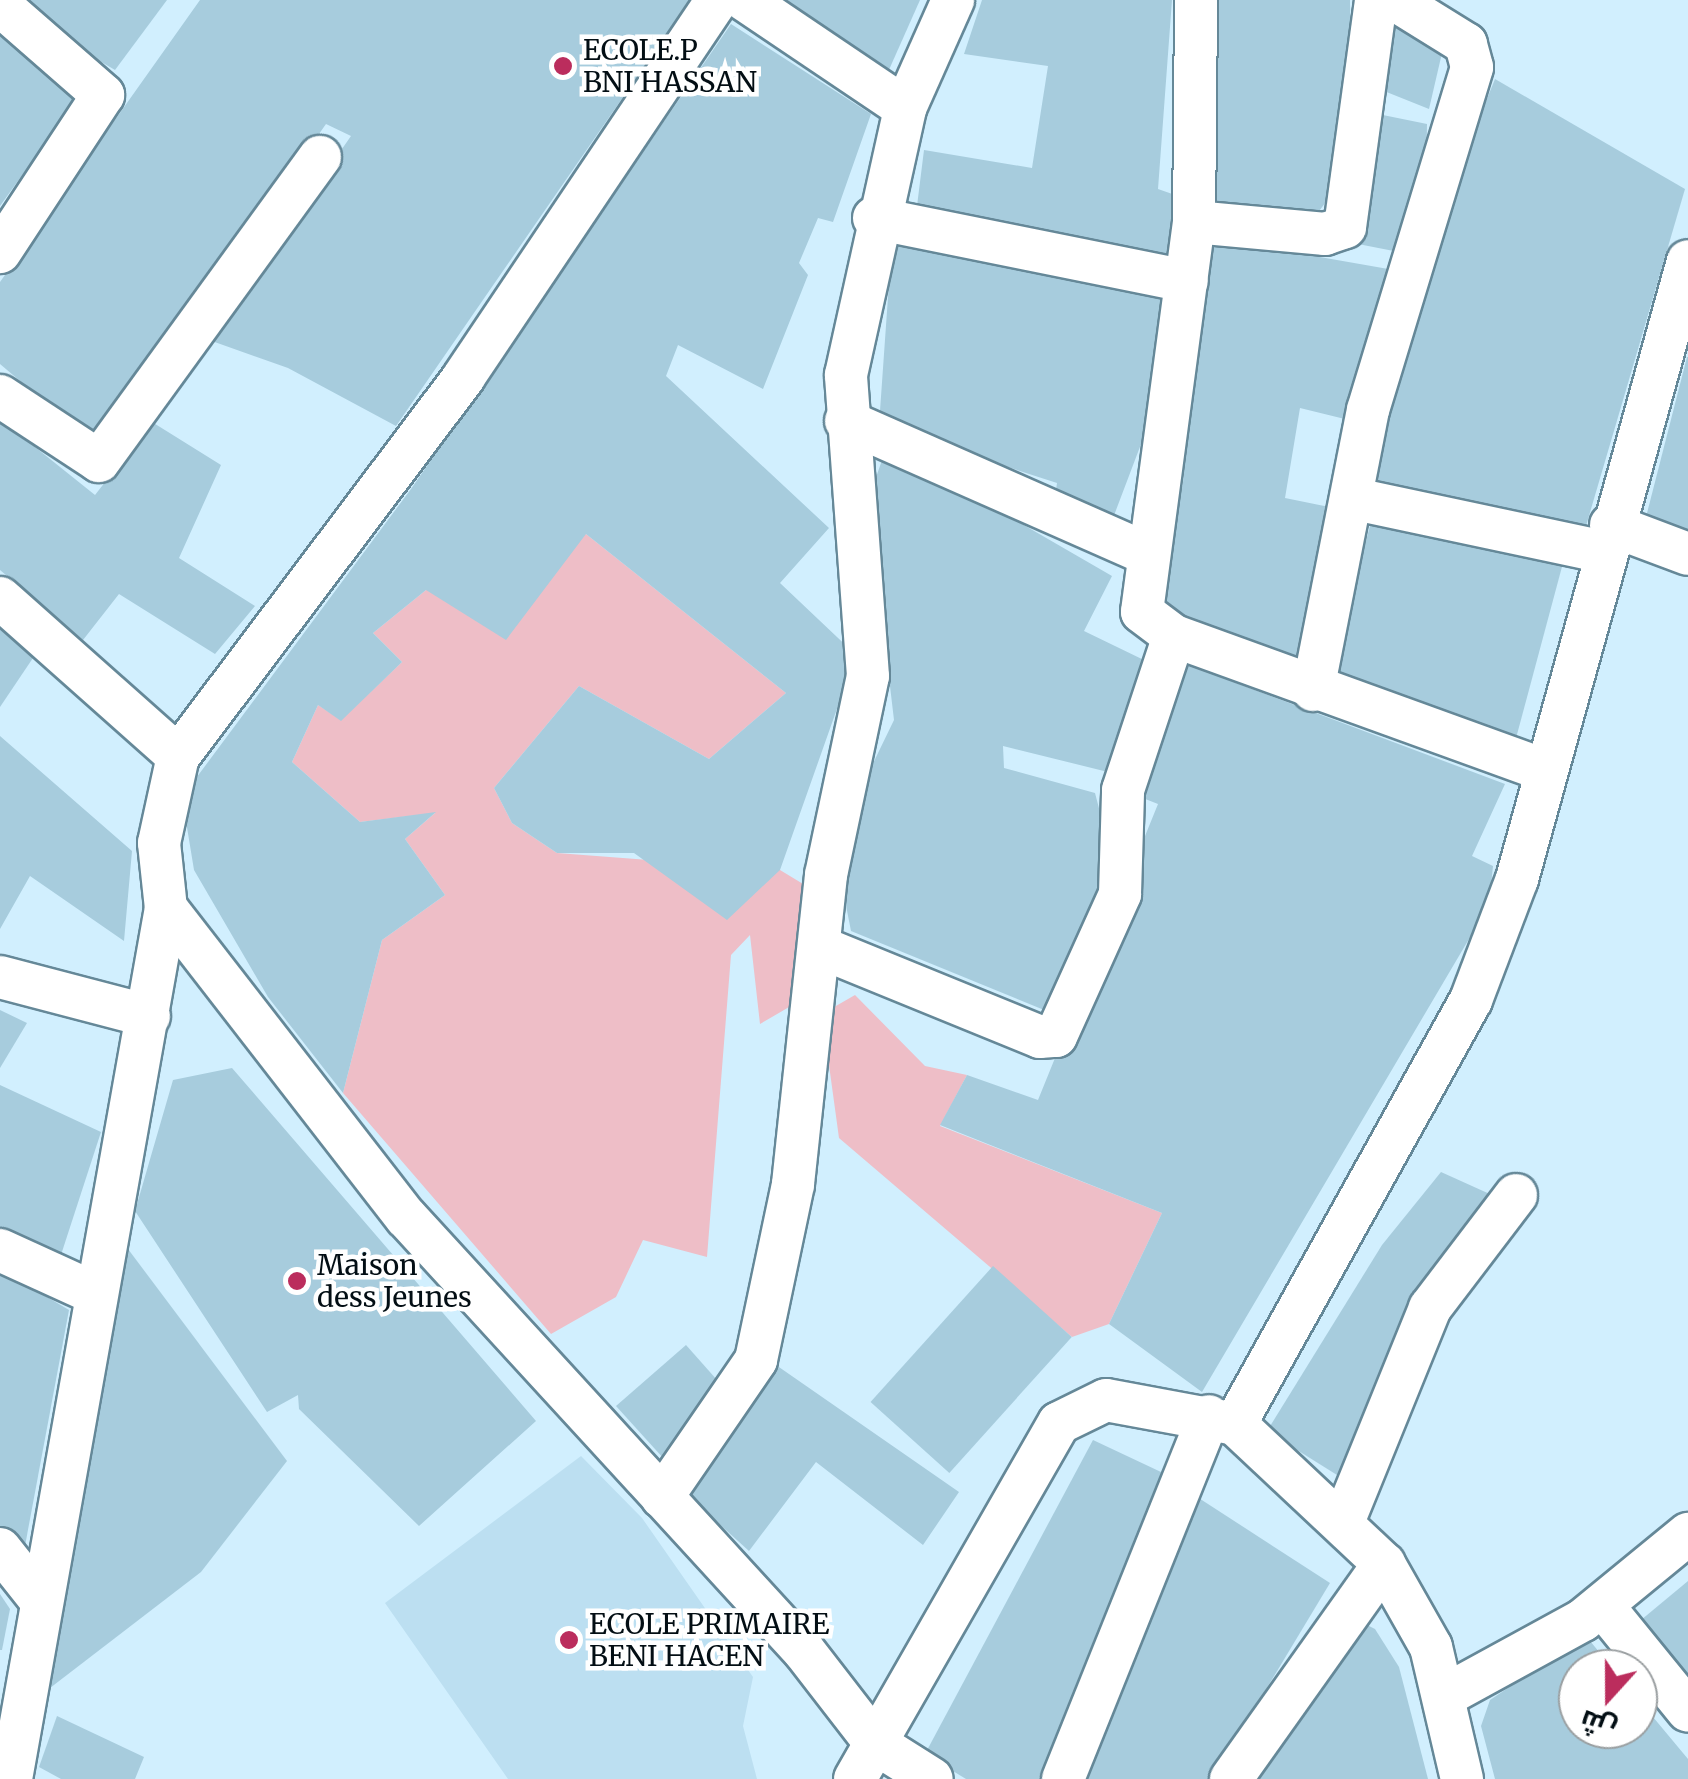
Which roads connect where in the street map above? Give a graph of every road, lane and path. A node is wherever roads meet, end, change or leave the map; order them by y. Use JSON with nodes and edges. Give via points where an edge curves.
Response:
{"nodes":[{"id":1,"x":717,"y":0,"type":"edge"},
{"id":2,"x":745,"y":0,"type":"edge"},
{"id":3,"x":953,"y":0,"type":"edge"},
{"id":4,"x":1196,"y":0,"type":"edge"},
{"id":5,"x":1376,"y":0,"type":"edge"},
{"id":6,"x":1394,"y":0,"type":"edge"},
{"id":7,"x":0,"y":5,"type":"edge"},
{"id":8,"x":905,"y":108,"type":"junction"},
{"id":9,"x":320,"y":157,"type":"dead end"},
{"id":10,"x":874,"y":218,"type":"junction"},
{"id":11,"x":1194,"y":222,"type":"junction"},
{"id":12,"x":0,"y":252,"type":"edge"},
{"id":13,"x":1688,"y":261,"type":"edge"},
{"id":14,"x":1187,"y":281,"type":"junction"},
{"id":15,"x":1680,"y":317,"type":"edge"},
{"id":16,"x":0,"y":396,"type":"edge"},
{"id":17,"x":846,"y":421,"type":"junction"},
{"id":18,"x":1355,"y":499,"type":"junction"},
{"id":19,"x":1608,"y":538,"type":"junction"},
{"id":20,"x":1148,"y":554,"type":"junction"},
{"id":21,"x":1688,"y":554,"type":"edge"},
{"id":22,"x":0,"y":598,"type":"edge"},
{"id":23,"x":1174,"y":636,"type":"junction"},
{"id":24,"x":1313,"y":690,"type":"junction"},
{"id":25,"x":178,"y":756,"type":"junction"},
{"id":26,"x":1546,"y":770,"type":"junction"},
{"id":27,"x":166,"y":908,"type":"junction"},
{"id":28,"x":822,"y":948,"type":"junction"},
{"id":29,"x":0,"y":977,"type":"edge"},
{"id":30,"x":149,"y":1016,"type":"junction"},
{"id":31,"x":1516,"y":1195,"type":"dead end"},
{"id":32,"x":0,"y":1250,"type":"edge"},
{"id":33,"x":92,"y":1292,"type":"junction"},
{"id":34,"x":1222,"y":1420,"type":"junction"},
{"id":35,"x":662,"y":1497,"type":"junction"},
{"id":36,"x":1344,"y":1520,"type":"junction"},
{"id":37,"x":1688,"y":1534,"type":"edge"},
{"id":38,"x":0,"y":1549,"type":"edge"},
{"id":39,"x":1384,"y":1564,"type":"junction"},
{"id":40,"x":38,"y":1597,"type":"junction"},
{"id":41,"x":1602,"y":1605,"type":"junction"},
{"id":42,"x":1446,"y":1695,"type":"junction"},
{"id":43,"x":1688,"y":1710,"type":"edge"},
{"id":44,"x":865,"y":1761,"type":"edge"},
{"id":45,"x":6,"y":1778,"type":"edge"},
{"id":46,"x":932,"y":1779,"type":"edge"},
{"id":47,"x":1063,"y":1779,"type":"edge"},
{"id":48,"x":1232,"y":1779,"type":"edge"},
{"id":49,"x":1462,"y":1779,"type":"edge"}],
"edges":[{"from":1,"to":25,"type":"street","via":[[464,376]]},
{"from":2,"to":8,"type":"street"},
{"from":3,"to":8,"type":"street"},
{"from":4,"to":11,"type":"street"},
{"from":5,"to":11,"type":"street","via":[[1345,227],[1325,234]]},
{"from":6,"to":18,"type":"street","via":[[1466,44],[1472,67],[1368,410]]},
{"from":7,"to":12,"type":"street","via":[[103,95]]},
{"from":8,"to":10,"type":"street"},
{"from":9,"to":16,"type":"street","via":[[100,461]]},
{"from":10,"to":14,"type":"street"},
{"from":10,"to":17,"type":"street"},
{"from":11,"to":14,"type":"street"},
{"from":13,"to":15,"type":"street"},
{"from":14,"to":20,"type":"street"},
{"from":15,"to":19,"type":"street"},
{"from":17,"to":20,"type":"street"},
{"from":17,"to":28,"type":"street","via":[[869,657],[832,837]]},
{"from":18,"to":19,"type":"street"},
{"from":18,"to":24,"type":"street"},
{"from":19,"to":21,"type":"street"},
{"from":19,"to":26,"type":"street"},
{"from":20,"to":23,"type":"street","via":[[1142,612]]},
{"from":22,"to":25,"type":"street"},
{"from":23,"to":24,"type":"street"},
{"from":23,"to":28,"type":"street","via":[[1122,790],[1120,894],[1056,1036],[1040,1038]]},
{"from":24,"to":26,"type":"street"},
{"from":25,"to":27,"type":"street","via":[[160,843]]},
{"from":26,"to":34,"type":"street","via":[[1502,930],[1470,1000]]},
{"from":27,"to":30,"type":"street"},
{"from":27,"to":35,"type":"street","via":[[406,1217]]},
{"from":28,"to":35,"type":"street","via":[[793,1184],[756,1360]]},
{"from":29,"to":30,"type":"street"},
{"from":30,"to":33,"type":"street"},
{"from":31,"to":36,"type":"street","via":[[1430,1308]]},
{"from":32,"to":33,"type":"street"},
{"from":33,"to":40,"type":"street"},
{"from":34,"to":36,"type":"street"},
{"from":34,"to":44,"type":"street","via":[[1106,1400],[1059,1423]]},
{"from":34,"to":47,"type":"street"},
{"from":35,"to":44,"type":"street"},
{"from":36,"to":39,"type":"street"},
{"from":37,"to":41,"type":"street"},
{"from":38,"to":40,"type":"street"},
{"from":39,"to":42,"type":"street"},
{"from":39,"to":48,"type":"street"},
{"from":40,"to":45,"type":"street"},
{"from":41,"to":42,"type":"street"},
{"from":41,"to":43,"type":"street"},
{"from":42,"to":49,"type":"street"},
{"from":44,"to":46,"type":"street"}]}
